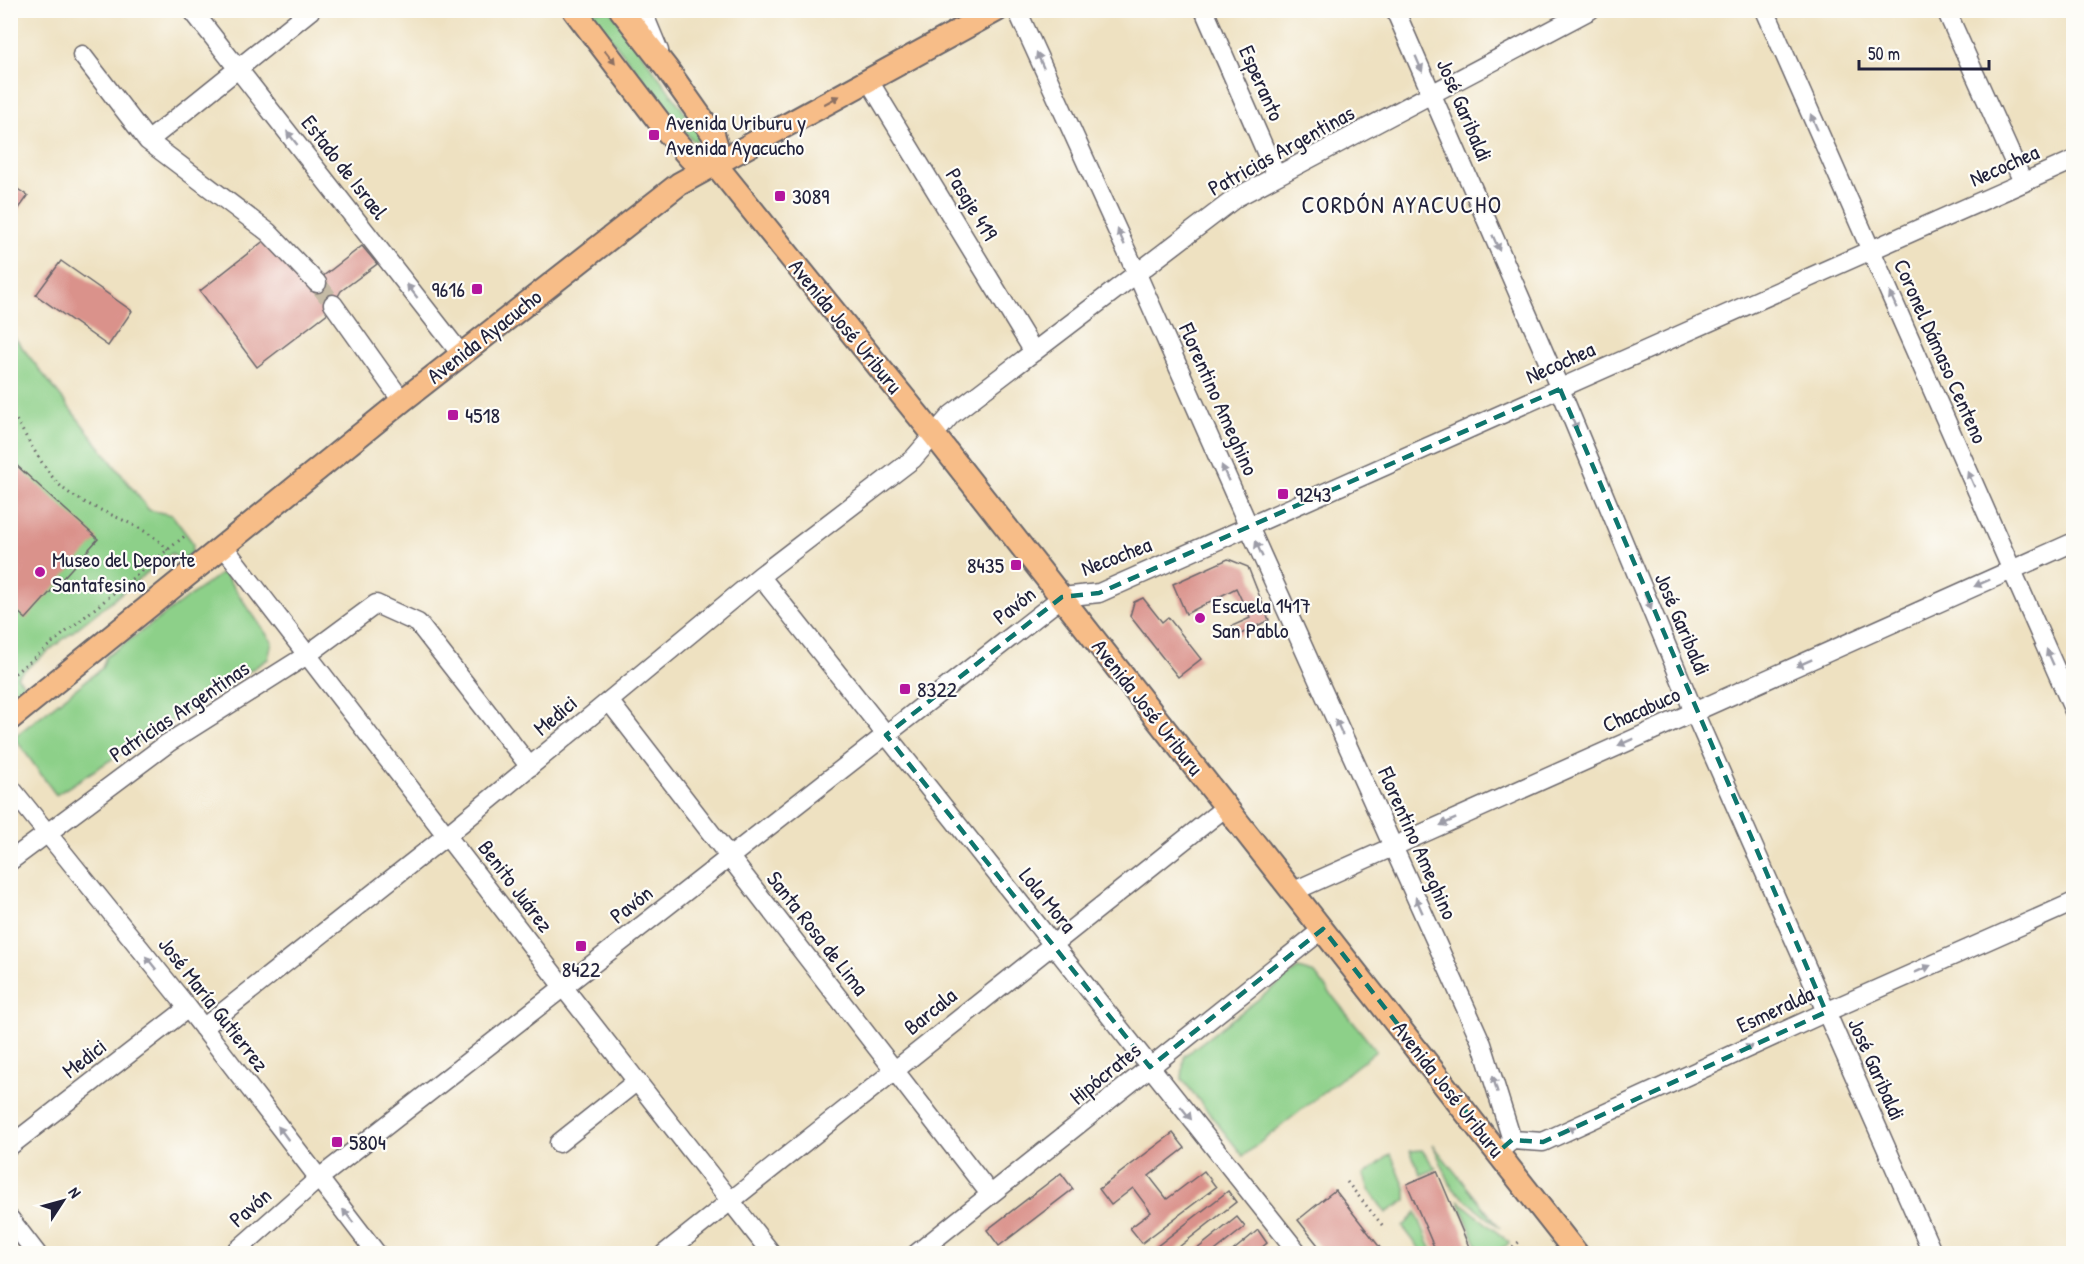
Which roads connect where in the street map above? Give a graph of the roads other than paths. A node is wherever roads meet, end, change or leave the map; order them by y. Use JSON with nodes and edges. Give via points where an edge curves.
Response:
{"nodes":[{"id":1,"x":192,"y":10,"type":"edge"},
{"id":2,"x":311,"y":10,"type":"edge"},
{"id":3,"x":574,"y":10,"type":"edge"},
{"id":4,"x":621,"y":10,"type":"edge"},
{"id":5,"x":642,"y":10,"type":"edge"},
{"id":6,"x":997,"y":10,"type":"edge"},
{"id":7,"x":1017,"y":10,"type":"edge"},
{"id":8,"x":1204,"y":10,"type":"edge"},
{"id":9,"x":1395,"y":10,"type":"edge"},
{"id":10,"x":1590,"y":10,"type":"edge"},
{"id":11,"x":1765,"y":10,"type":"edge"},
{"id":12,"x":1946,"y":10,"type":"edge"},
{"id":13,"x":82,"y":55,"type":"dead end"},
{"id":14,"x":237,"y":69,"type":"junction"},
{"id":15,"x":667,"y":69,"type":"junction"},
{"id":16,"x":869,"y":81,"type":"junction"},
{"id":17,"x":1432,"y":96,"type":"junction"},
{"id":18,"x":148,"y":141,"type":"junction"},
{"id":19,"x":2073,"y":160,"type":"edge"},
{"id":20,"x":720,"y":161,"type":"junction"},
{"id":21,"x":1276,"y":175,"type":"junction"},
{"id":22,"x":2024,"y":182,"type":"junction"},
{"id":23,"x":1871,"y":250,"type":"junction"},
{"id":24,"x":1137,"y":274,"type":"junction"},
{"id":25,"x":316,"y":284,"type":"tunnel mouth"},
{"id":26,"x":333,"y":304,"type":"tunnel mouth"},
{"id":27,"x":1034,"y":352,"type":"junction"},
{"id":28,"x":461,"y":354,"type":"junction"},
{"id":29,"x":1560,"y":388,"type":"junction"},
{"id":30,"x":402,"y":400,"type":"junction"},
{"id":31,"x":934,"y":435,"type":"junction"},
{"id":32,"x":1249,"y":527,"type":"junction"},
{"id":33,"x":2073,"y":542,"type":"edge"},
{"id":34,"x":224,"y":547,"type":"junction"},
{"id":35,"x":2011,"y":570,"type":"junction"},
{"id":36,"x":760,"y":576,"type":"junction"},
{"id":37,"x":1062,"y":597,"type":"junction"},
{"id":38,"x":308,"y":655,"type":"junction"},
{"id":39,"x":609,"y":701,"type":"junction"},
{"id":40,"x":2073,"y":711,"type":"edge"},
{"id":41,"x":1694,"y":712,"type":"junction"},
{"id":42,"x":10,"y":719,"type":"edge"},
{"id":43,"x":886,"y":735,"type":"junction"},
{"id":44,"x":530,"y":767,"type":"junction"},
{"id":45,"x":10,"y":787,"type":"edge"},
{"id":46,"x":1227,"y":806,"type":"junction"},
{"id":47,"x":47,"y":833,"type":"junction"},
{"id":48,"x":447,"y":835,"type":"junction"},
{"id":49,"x":1393,"y":847,"type":"junction"},
{"id":50,"x":730,"y":858,"type":"junction"},
{"id":51,"x":10,"y":861,"type":"edge"},
{"id":52,"x":1294,"y":891,"type":"junction"},
{"id":53,"x":2073,"y":902,"type":"edge"},
{"id":54,"x":1323,"y":929,"type":"junction"},
{"id":55,"x":1052,"y":944,"type":"junction"},
{"id":56,"x":564,"y":987,"type":"junction"},
{"id":57,"x":188,"y":1008,"type":"junction"},
{"id":58,"x":1826,"y":1012,"type":"junction"},
{"id":59,"x":203,"y":1028,"type":"junction"},
{"id":60,"x":1150,"y":1067,"type":"junction"},
{"id":61,"x":894,"y":1070,"type":"junction"},
{"id":62,"x":637,"y":1081,"type":"junction"},
{"id":63,"x":559,"y":1143,"type":"dead end"},
{"id":64,"x":10,"y":1146,"type":"edge"},
{"id":65,"x":1505,"y":1146,"type":"junction"},
{"id":66,"x":318,"y":1179,"type":"junction"},
{"id":67,"x":990,"y":1194,"type":"junction"},
{"id":68,"x":731,"y":1200,"type":"junction"},
{"id":69,"x":10,"y":1219,"type":"edge"},
{"id":70,"x":37,"y":1254,"type":"edge"},
{"id":71,"x":233,"y":1254,"type":"edge"},
{"id":72,"x":377,"y":1254,"type":"edge"},
{"id":73,"x":664,"y":1254,"type":"edge"},
{"id":74,"x":772,"y":1254,"type":"edge"},
{"id":75,"x":916,"y":1254,"type":"edge"},
{"id":76,"x":1299,"y":1254,"type":"edge"},
{"id":77,"x":1577,"y":1254,"type":"edge"},
{"id":78,"x":1933,"y":1254,"type":"edge"}],
"edges":[{"from":1,"to":14,"type":"street","name":"Estado de Israel"},
{"from":2,"to":14,"type":"street"},
{"from":3,"to":20,"type":"main road","one_way":true,"via":[[690,158]]},
{"from":4,"to":15,"type":"main road"},
{"from":5,"to":15,"type":"street"},
{"from":6,"to":16,"type":"main road","name":"Avenida Ayacucho"},
{"from":24,"to":7,"type":"street","name":"Florentino Ameghino","one_way":true},
{"from":8,"to":21,"type":"street","name":"Esperanto"},
{"from":9,"to":17,"type":"street","name":"José Garibaldi","one_way":true},
{"from":10,"to":17,"type":"street","name":"Patricias Argentinas"},
{"from":23,"to":11,"type":"street","name":"Coronel Dámaso Centeno","one_way":true},
{"from":12,"to":22,"type":"street"},
{"from":13,"to":18,"type":"street"},
{"from":14,"to":18,"type":"street"},
{"from":28,"to":14,"type":"street","name":"Estado de Israel","one_way":true},
{"from":15,"to":20,"type":"main road","via":[[713,134]]},
{"from":20,"to":16,"type":"main road","name":"Avenida Ayacucho","one_way":true},
{"from":16,"to":27,"type":"street","name":"Pasaje 419"},
{"from":17,"to":21,"type":"street","name":"Patricias Argentinas"},
{"from":17,"to":29,"type":"street","name":"José Garibaldi","one_way":true},
{"from":18,"to":25,"type":"street","via":[[268,232]]},
{"from":19,"to":22,"type":"street","name":"Necochea"},
{"from":20,"to":28,"type":"main road","name":"Avenida Ayacucho","via":[[679,184]]},
{"from":20,"to":31,"type":"main road","name":"Avenida José Uriburu"},
{"from":21,"to":24,"type":"street","name":"Patricias Argentinas","via":[[1237,198]]},
{"from":22,"to":23,"type":"street","name":"Necochea"},
{"from":23,"to":29,"type":"street","name":"Necochea"},
{"from":35,"to":23,"type":"street","name":"Coronel Dámaso Centeno","one_way":true},
{"from":24,"to":27,"type":"street","name":"Patricias Argentinas"},
{"from":32,"to":24,"type":"street","name":"Florentino Ameghino","one_way":true},
{"from":26,"to":30,"type":"street"},
{"from":27,"to":31,"type":"street","name":"Patricias Argentinas","via":[[951,415]]},
{"from":28,"to":30,"type":"main road","name":"Avenida Ayacucho"},
{"from":29,"to":32,"type":"street","name":"Necochea"},
{"from":29,"to":41,"type":"street","name":"José Garibaldi","one_way":true},
{"from":30,"to":34,"type":"main road","name":"Avenida Ayacucho"},
{"from":31,"to":36,"type":"street","name":"Medici","via":[[913,459]]},
{"from":31,"to":37,"type":"main road","name":"Avenida José Uriburu"},
{"from":32,"to":37,"type":"street","name":"Necochea","via":[[1099,593]]},
{"from":49,"to":32,"type":"street","name":"Florentino Ameghino","one_way":true},
{"from":33,"to":35,"type":"street","name":"Chacabuco"},
{"from":34,"to":38,"type":"street","name":"Benito Juárez"},
{"from":34,"to":42,"type":"main road","name":"Avenida Ayacucho"},
{"from":40,"to":35,"type":"street","name":"Coronel Dámaso Centeno","one_way":true},
{"from":35,"to":41,"type":"street","name":"Chacabuco","one_way":true},
{"from":36,"to":39,"type":"street","name":"Medici"},
{"from":36,"to":43,"type":"street","name":"Lola Mora"},
{"from":37,"to":43,"type":"street","name":"Pavón"},
{"from":37,"to":46,"type":"main road","name":"Avenida José Uriburu"},
{"from":38,"to":44,"type":"street","name":"Patricias Argentinas","via":[[376,604],[418,623]]},
{"from":38,"to":47,"type":"street","name":"Patricias Argentinas","via":[[168,743]]},
{"from":38,"to":48,"type":"street","name":"Benito Juárez"},
{"from":39,"to":44,"type":"street","name":"Medici"},
{"from":39,"to":50,"type":"street","name":"Santa Rosa de Lima"},
{"from":41,"to":49,"type":"street","name":"Chacabuco","one_way":true},
{"from":41,"to":58,"type":"street","name":"José Garibaldi"},
{"from":43,"to":50,"type":"street","name":"Pavón"},
{"from":43,"to":55,"type":"street","name":"Lola Mora"},
{"from":44,"to":48,"type":"street","name":"Medici"},
{"from":45,"to":47,"type":"street","name":"José María Gutierrez"},
{"from":46,"to":52,"type":"main road","name":"Avenida José Uriburu"},
{"from":46,"to":55,"type":"street","name":"Barcala"},
{"from":47,"to":51,"type":"street","name":"Patricias Argentinas"},
{"from":57,"to":47,"type":"street","name":"José María Gutierrez","one_way":true},
{"from":48,"to":56,"type":"street","name":"Benito Juárez"},
{"from":48,"to":59,"type":"street","name":"Medici"},
{"from":49,"to":52,"type":"street","name":"Chacabuco"},
{"from":65,"to":49,"type":"street","name":"Florentino Ameghino","one_way":true,"via":[[1482,1044]]},
{"from":50,"to":56,"type":"street","name":"Pavón"},
{"from":50,"to":61,"type":"street","name":"Santa Rosa de Lima"},
{"from":52,"to":54,"type":"main road","name":"Avenida José Uriburu"},
{"from":58,"to":53,"type":"street","name":"Esmeralda","one_way":true},
{"from":54,"to":60,"type":"street","name":"Hipócrates"},
{"from":54,"to":65,"type":"main road","name":"Avenida José Uriburu"},
{"from":55,"to":60,"type":"street","name":"Lola Mora"},
{"from":55,"to":61,"type":"street","name":"Barcala"},
{"from":56,"to":62,"type":"street","name":"Benito Juárez"},
{"from":56,"to":66,"type":"street","name":"Pavón"},
{"from":57,"to":59,"type":"street","name":"José María Gutierrez"},
{"from":57,"to":64,"type":"street","name":"Medici"},
{"from":65,"to":58,"type":"street","name":"Esmeralda","one_way":true,"via":[[1543,1142]]},
{"from":58,"to":78,"type":"street","name":"José Garibaldi"},
{"from":66,"to":59,"type":"street","name":"José María Gutierrez","one_way":true},
{"from":60,"to":67,"type":"street","name":"Hipócrates"},
{"from":60,"to":76,"type":"street","name":"Lola Mora","one_way":true},
{"from":61,"to":67,"type":"street","name":"Santa Rosa de Lima"},
{"from":61,"to":68,"type":"street","name":"Barcala"},
{"from":62,"to":63,"type":"street"},
{"from":62,"to":68,"type":"street","name":"Benito Juárez"},
{"from":65,"to":77,"type":"main road","name":"Avenida José Uriburu"},
{"from":66,"to":71,"type":"street","name":"Pavón"},
{"from":72,"to":66,"type":"street","name":"José María Gutierrez","one_way":true},
{"from":67,"to":75,"type":"street","name":"Hipócrates"},
{"from":68,"to":73,"type":"street","name":"Barcala"},
{"from":68,"to":74,"type":"street","name":"Benito Juárez"},
{"from":69,"to":70,"type":"street"}]}
